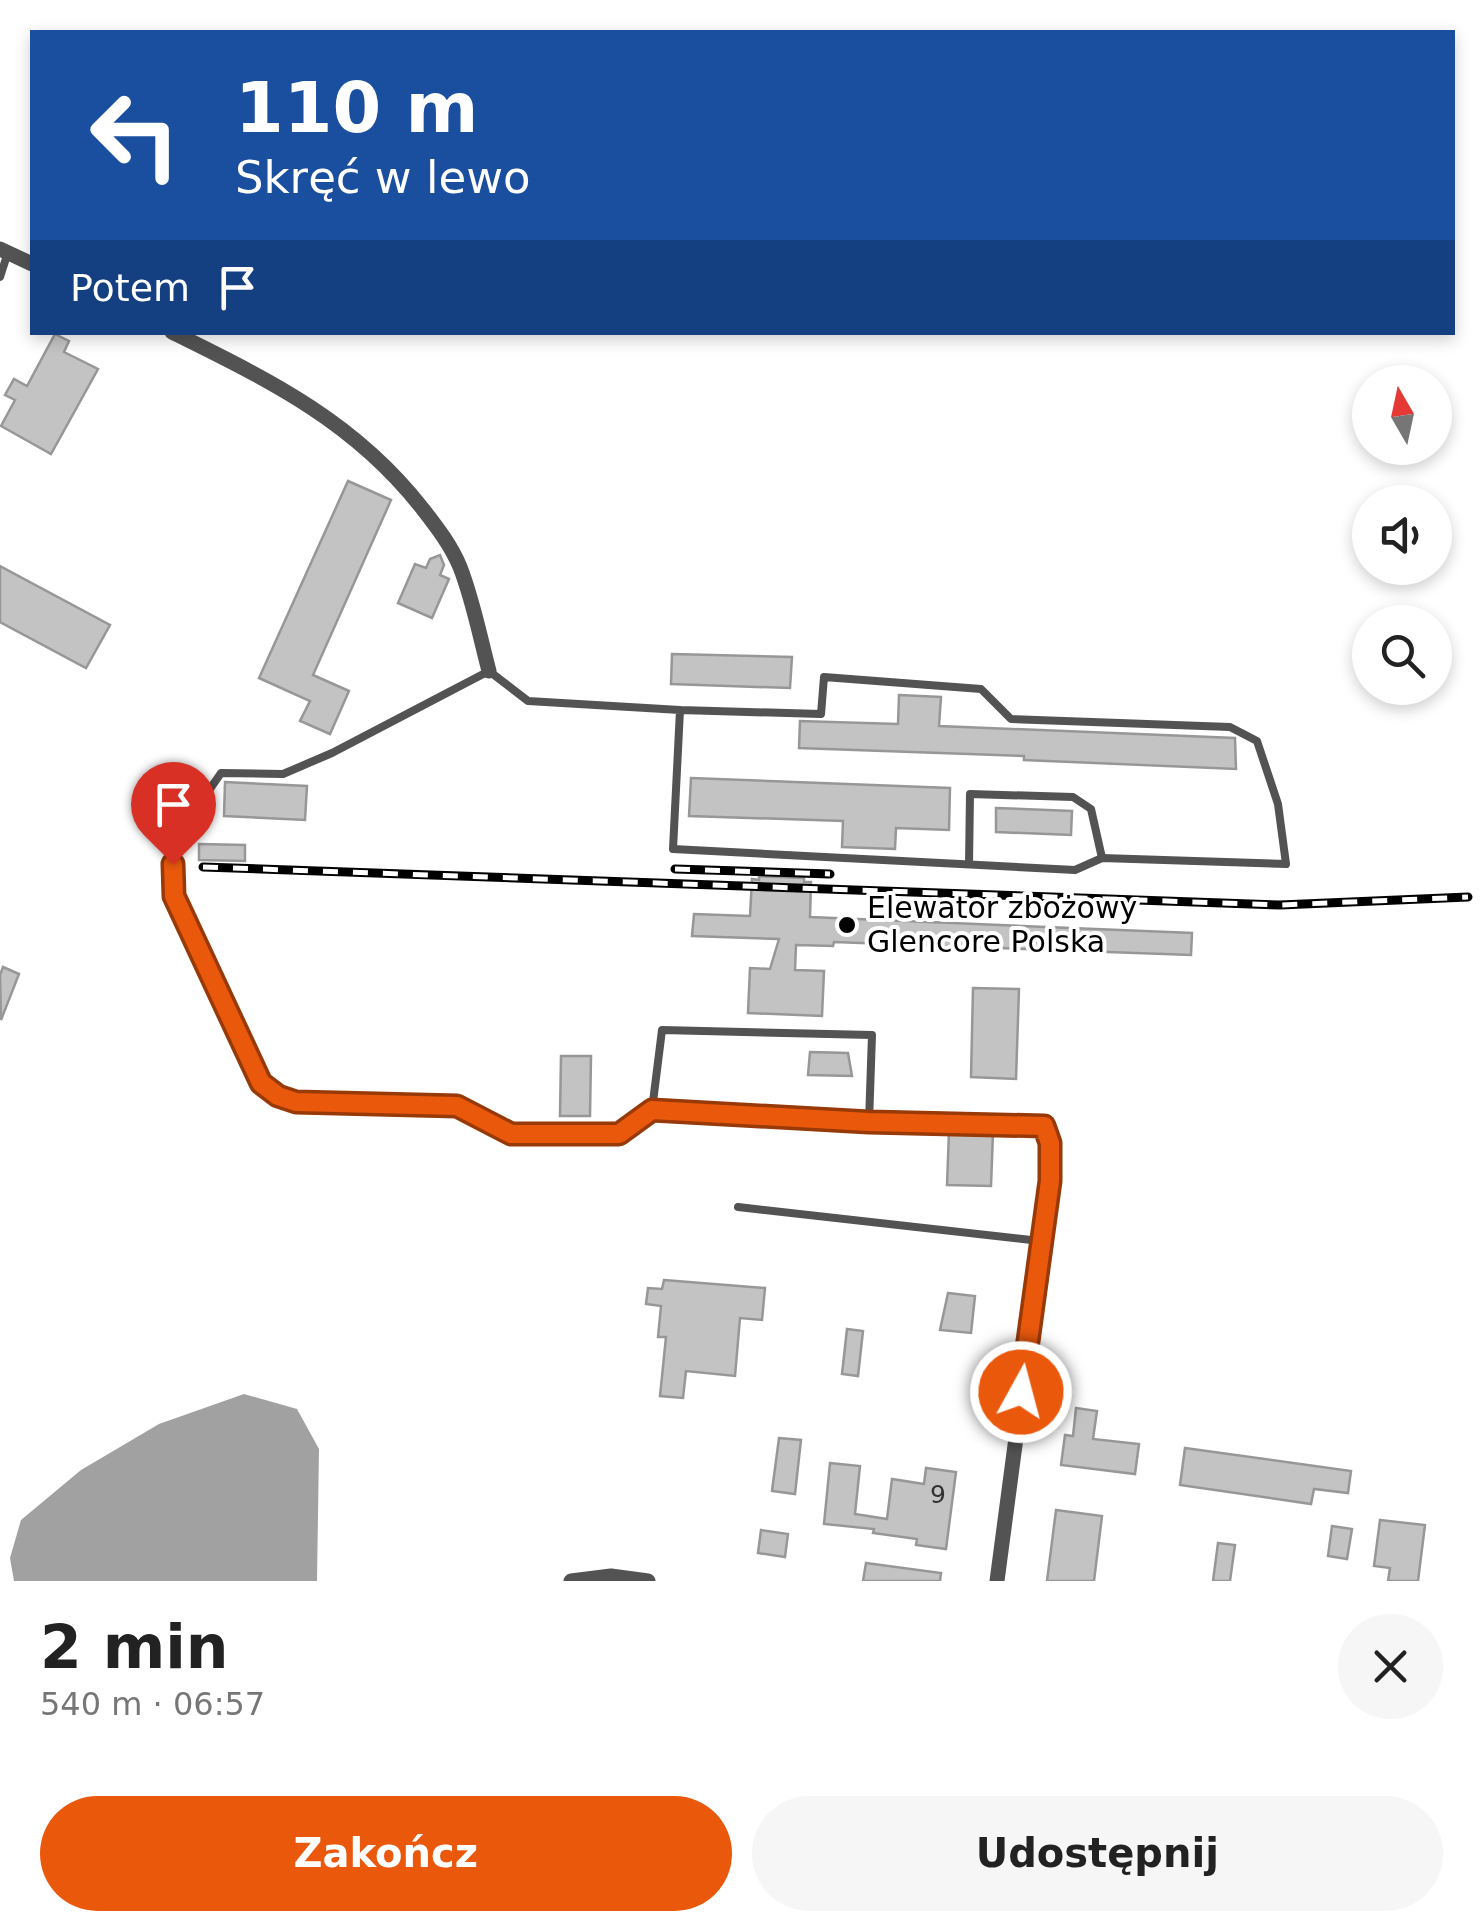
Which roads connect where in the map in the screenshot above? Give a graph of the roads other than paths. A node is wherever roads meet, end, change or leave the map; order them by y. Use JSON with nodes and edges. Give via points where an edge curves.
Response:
{"nodes":[{"id":1,"x":4,"y":250,"type":"edge"},
{"id":2,"x":30,"y":263,"type":"edge"},
{"id":3,"x":0,"y":277,"type":"edge"},
{"id":4,"x":178,"y":335,"type":"edge"},
{"id":5,"x":490,"y":671,"type":"junction"},
{"id":6,"x":680,"y":710,"type":"junction"},
{"id":7,"x":1102,"y":858,"type":"junction"},
{"id":8,"x":969,"y":864,"type":"junction"},
{"id":9,"x":652,"y":1110,"type":"junction"},
{"id":10,"x":869,"y":1122,"type":"junction"},
{"id":11,"x":1044,"y":1126,"type":"joint"},
{"id":12,"x":738,"y":1207,"type":"dead end"},
{"id":13,"x":1040,"y":1242,"type":"junction"},
{"id":14,"x":571,"y":1581,"type":"edge"},
{"id":15,"x":648,"y":1581,"type":"edge"},
{"id":16,"x":998,"y":1581,"type":"edge"}],
"edges":[{"from":1,"to":2,"type":"street"},
{"from":1,"to":3,"type":"lane"},
{"from":4,"to":5,"type":"street","via":[[314,407],[370,449],[406,487],[460,566]]},
{"from":5,"to":6,"type":"lane","via":[[528,701]]},
{"from":5,"to":9,"type":"lane","via":[[283,774],[221,773],[181,832],[174,896],[261,1083],[278,1096],[457,1106],[511,1134],[619,1134]]},
{"from":6,"to":7,"type":"lane","via":[[822,714],[824,677],[982,690],[1011,719],[1230,727],[1258,741],[1278,804],[1286,864]]},
{"from":6,"to":8,"type":"lane","via":[[673,848]]},
{"from":7,"to":8,"type":"lane","via":[[1076,870]]},
{"from":7,"to":8,"type":"lane","via":[[1091,809],[1073,797],[970,794]]},
{"from":9,"to":10,"type":"lane"},
{"from":9,"to":10,"type":"lane","via":[[662,1030],[872,1035]]},
{"from":10,"to":11,"type":"lane"},
{"from":11,"to":13,"type":"street","via":[[1050,1181]]},
{"from":12,"to":13,"type":"lane"},
{"from":13,"to":16,"type":"street"},
{"from":14,"to":15,"type":"street"}]}
